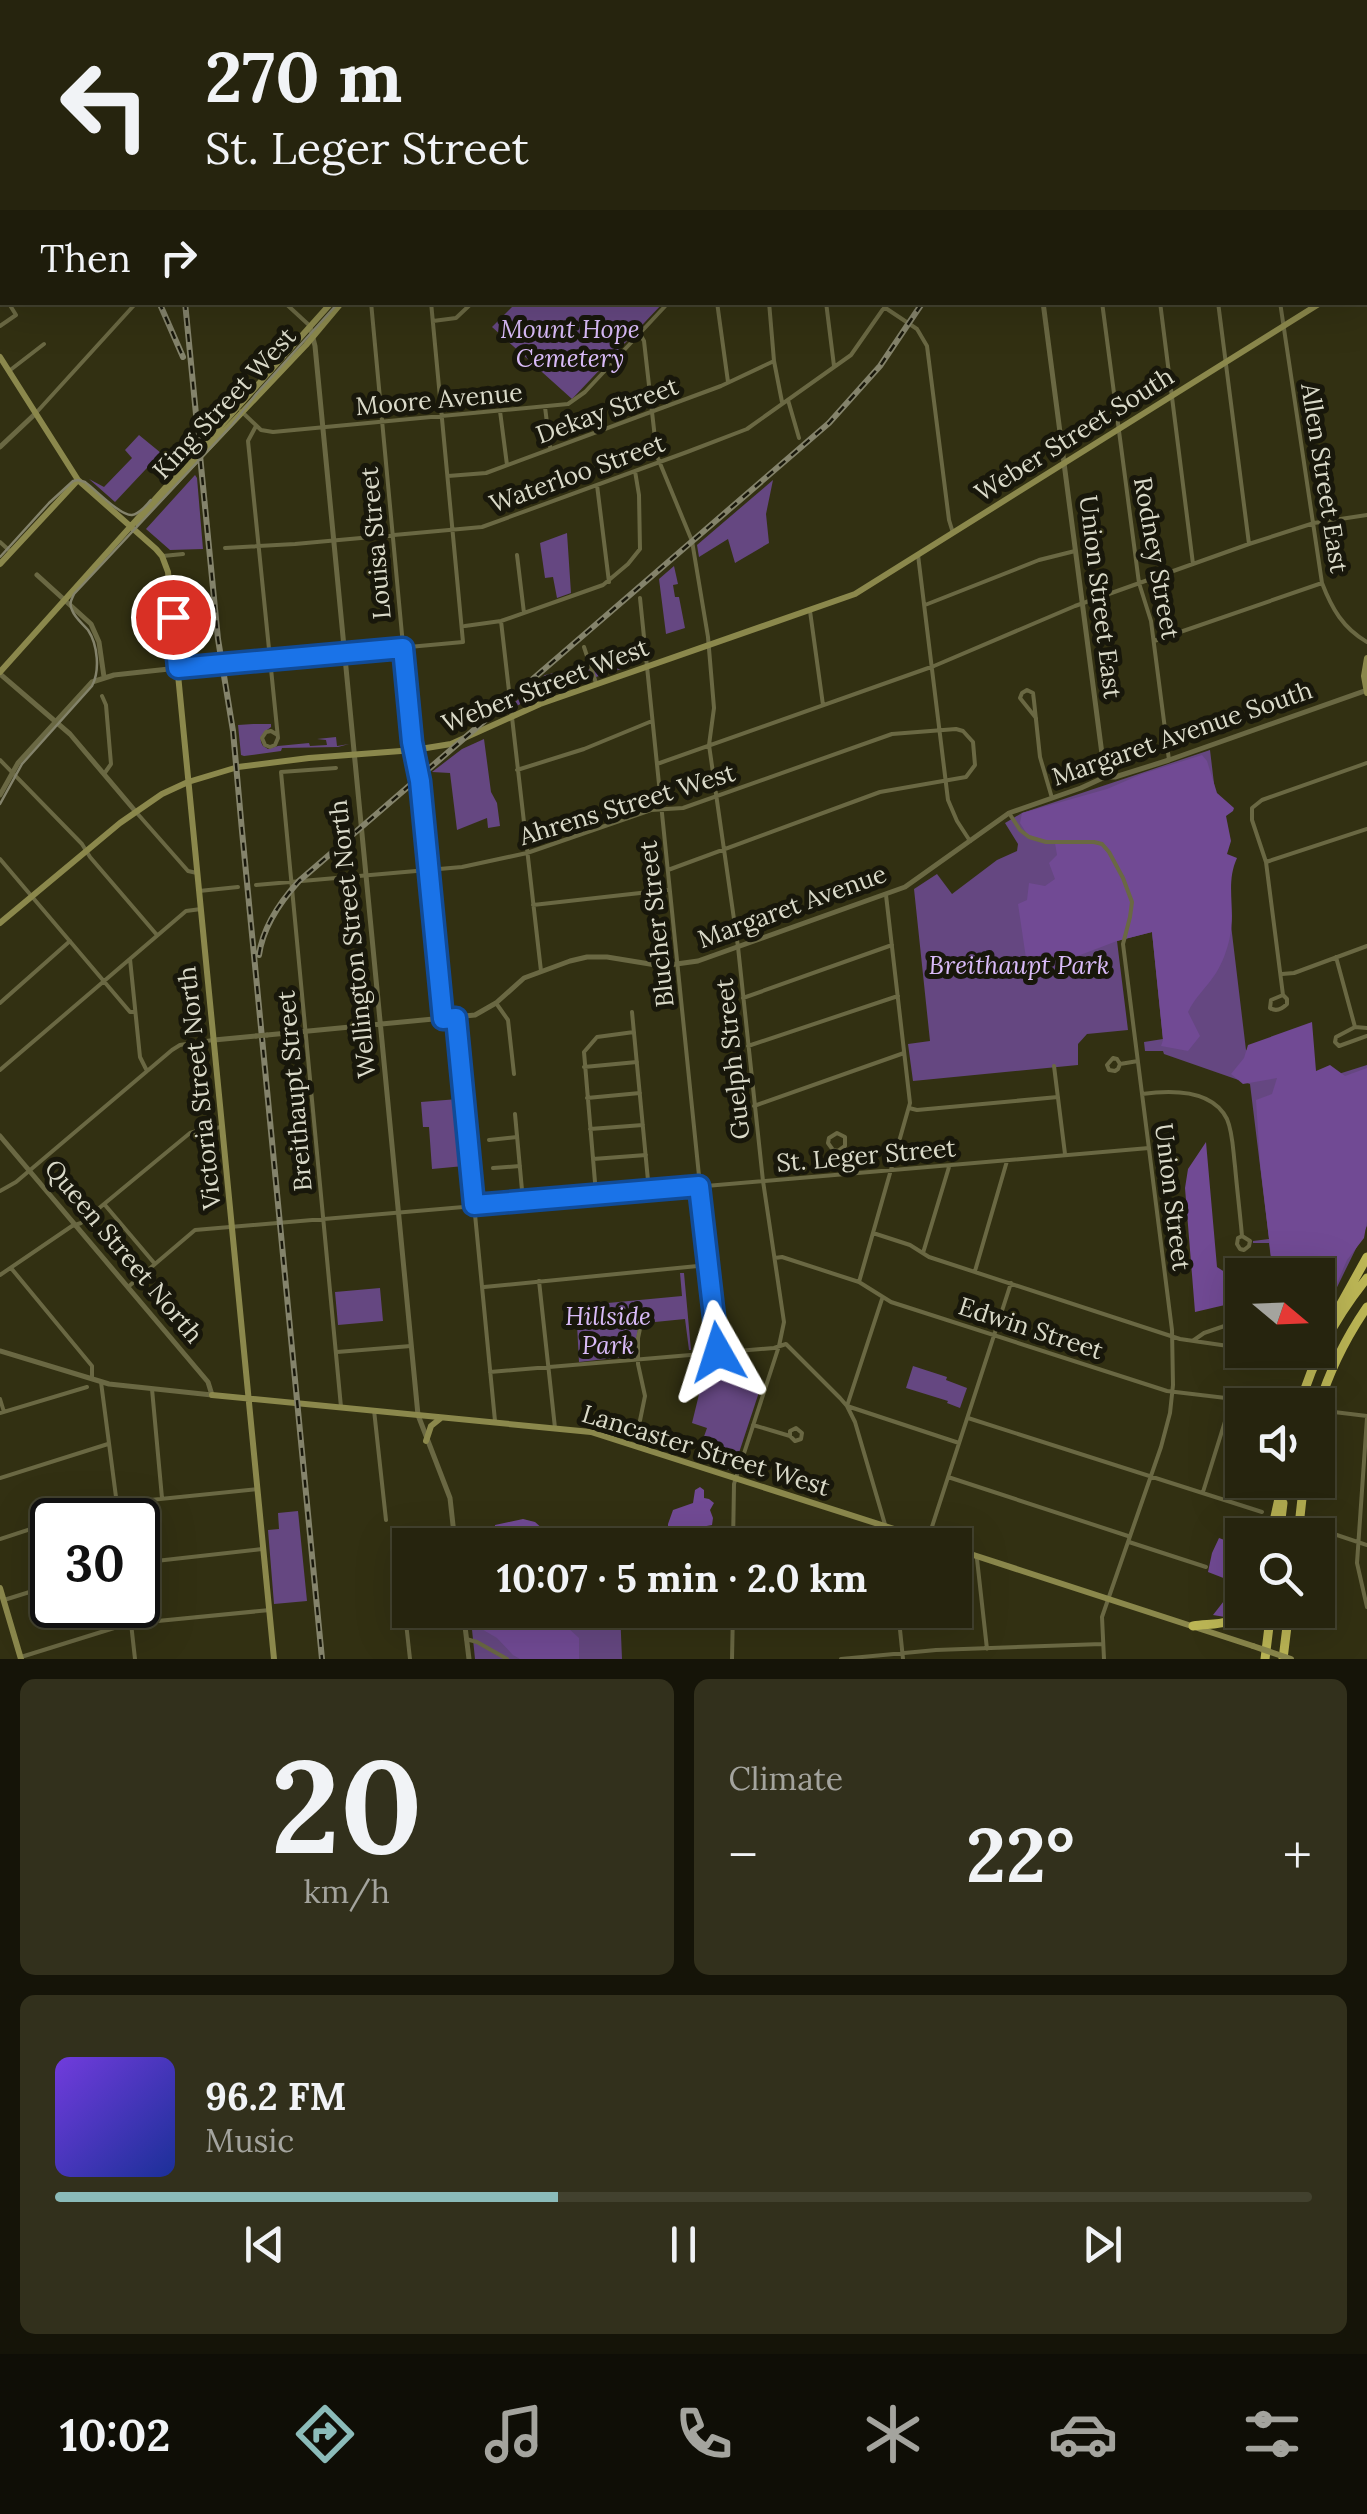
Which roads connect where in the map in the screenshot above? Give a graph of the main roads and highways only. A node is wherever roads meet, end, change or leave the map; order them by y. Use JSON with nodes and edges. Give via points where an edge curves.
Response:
{"nodes":[{"id":1,"x":329,"y":305,"type":"edge"},
{"id":2,"x":340,"y":305,"type":"edge"},
{"id":3,"x":1317,"y":305,"type":"edge"},
{"id":4,"x":0,"y":357,"type":"edge"},
{"id":5,"x":240,"y":410,"type":"junction"},
{"id":6,"x":78,"y":480,"type":"junction"},
{"id":7,"x":132,"y":526,"type":"junction"},
{"id":8,"x":0,"y":564,"type":"edge"},
{"id":9,"x":846,"y":598,"type":"joint"},
{"id":10,"x":1367,"y":658,"type":"edge"},
{"id":11,"x":0,"y":673,"type":"edge"},
{"id":12,"x":1367,"y":691,"type":"edge"},
{"id":13,"x":188,"y":782,"type":"junction"},
{"id":14,"x":0,"y":923,"type":"edge"},
{"id":15,"x":1367,"y":1257,"type":"edge"},
{"id":16,"x":1367,"y":1278,"type":"edge"},
{"id":17,"x":1367,"y":1307,"type":"edge"},
{"id":18,"x":1335,"y":1314,"type":"edge"},
{"id":19,"x":1335,"y":1325,"type":"edge"},
{"id":20,"x":1325,"y":1388,"type":"edge"},
{"id":21,"x":212,"y":1395,"type":"road end"},
{"id":22,"x":250,"y":1398,"type":"junction"},
{"id":23,"x":442,"y":1418,"type":"junction"},
{"id":24,"x":426,"y":1441,"type":"road end"},
{"id":25,"x":892,"y":1528,"type":"edge"},
{"id":26,"x":972,"y":1555,"type":"edge"},
{"id":27,"x":0,"y":1588,"type":"edge"},
{"id":28,"x":1225,"y":1623,"type":"edge"},
{"id":29,"x":1193,"y":1626,"type":"junction"},
{"id":30,"x":1269,"y":1628,"type":"edge"},
{"id":31,"x":1288,"y":1628,"type":"edge"},
{"id":32,"x":21,"y":1658,"type":"edge"},
{"id":33,"x":274,"y":1659,"type":"edge"},
{"id":34,"x":1265,"y":1659,"type":"edge"},
{"id":35,"x":1286,"y":1659,"type":"edge"}],
"edges":[{"from":1,"to":5,"type":"main road","name":"King Street West"},
{"from":2,"to":5,"type":"main road","name":"King Street West"},
{"from":3,"to":9,"type":"main road","name":"Weber Street South"},
{"from":4,"to":6,"type":"main road"},
{"from":5,"to":7,"type":"main road","name":"King Street West"},
{"from":6,"to":7,"type":"main road"},
{"from":6,"to":8,"type":"main road"},
{"from":7,"to":11,"type":"main road","name":"King Street West"},
{"from":7,"to":13,"type":"main road","name":"Victoria Street North","via":[[162,556],[168,572]]},
{"from":9,"to":13,"type":"main road","name":"Weber Street West","via":[[596,683],[451,744],[238,767]]},
{"from":10,"to":12,"type":"main road"},
{"from":13,"to":14,"type":"main road","name":"Weber Street West","via":[[136,812]]},
{"from":13,"to":22,"type":"main road","name":"Victoria Street North"},
{"from":15,"to":18,"type":"highway"},
{"from":16,"to":19,"type":"highway"},
{"from":17,"to":20,"type":"highway"},
{"from":21,"to":22,"type":"main road","name":"Lancaster Street West"},
{"from":22,"to":23,"type":"main road","name":"Lancaster Street West"},
{"from":22,"to":33,"type":"main road","name":"Victoria Street North"},
{"from":23,"to":24,"type":"main road"},
{"from":23,"to":25,"type":"main road","name":"Lancaster Street West","via":[[597,1433]]},
{"from":26,"to":29,"type":"main road"},
{"from":27,"to":32,"type":"main road"},
{"from":28,"to":29,"type":"highway"},
{"from":29,"to":35,"type":"main road","bridge":true},
{"from":30,"to":34,"type":"highway"},
{"from":31,"to":35,"type":"highway"}]}
